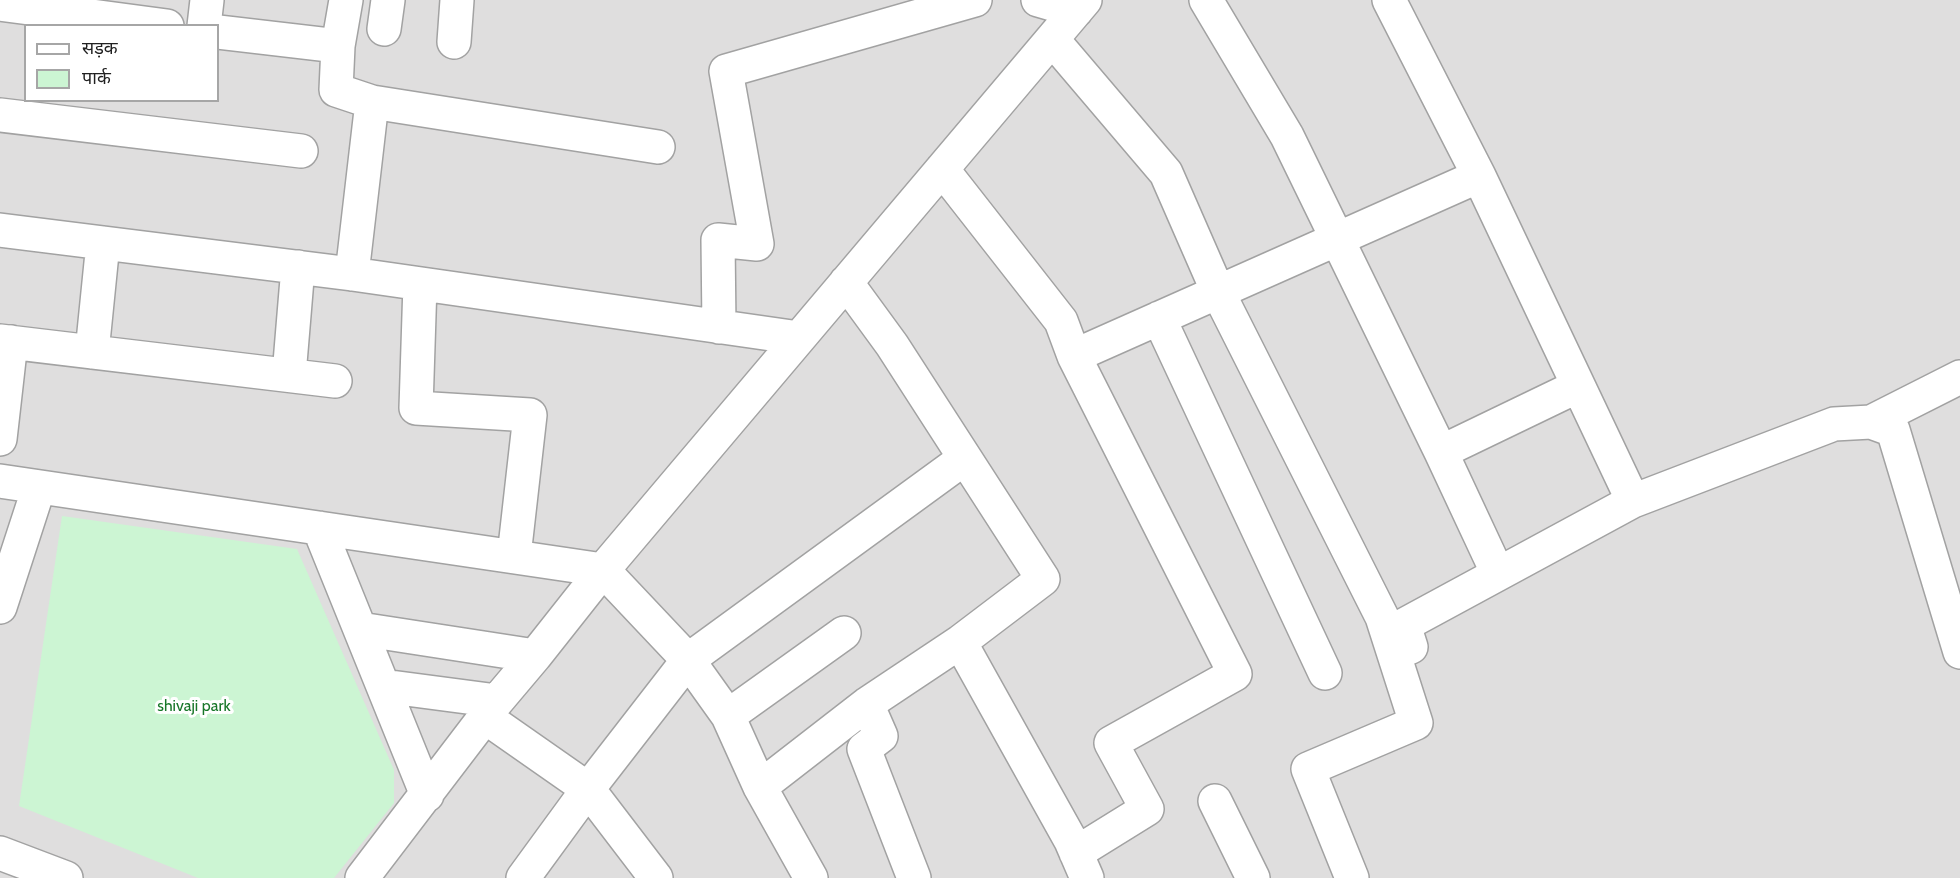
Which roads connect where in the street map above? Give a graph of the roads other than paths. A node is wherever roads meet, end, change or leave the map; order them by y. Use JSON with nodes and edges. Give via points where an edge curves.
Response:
{"nodes":[{"id":1,"x":207,"y":0,"type":"edge"},
{"id":2,"x":346,"y":0,"type":"edge"},
{"id":3,"x":457,"y":0,"type":"edge"},
{"id":4,"x":975,"y":0,"type":"edge"},
{"id":5,"x":1038,"y":0,"type":"edge"},
{"id":6,"x":1206,"y":0,"type":"edge"},
{"id":7,"x":1389,"y":0,"type":"edge"},
{"id":8,"x":0,"y":4,"type":"edge"},
{"id":9,"x":44,"y":5,"type":"edge"},
{"id":10,"x":1080,"y":5,"type":"edge"},
{"id":11,"x":155,"y":24,"type":"edge"},
{"id":12,"x":204,"y":24,"type":"edge"},
{"id":13,"x":219,"y":32,"type":"edge"},
{"id":14,"x":1052,"y":39,"type":"junction"},
{"id":15,"x":454,"y":42,"type":"dead end"},
{"id":16,"x":338,"y":46,"type":"junction"},
{"id":17,"x":372,"y":102,"type":"junction"},
{"id":18,"x":0,"y":115,"type":"edge"},
{"id":19,"x":658,"y":147,"type":"dead end"},
{"id":20,"x":301,"y":151,"type":"dead end"},
{"id":21,"x":942,"y":169,"type":"junction"},
{"id":22,"x":1479,"y":176,"type":"junction"},
{"id":23,"x":0,"y":230,"type":"edge"},
{"id":24,"x":1337,"y":239,"type":"junction"},
{"id":25,"x":104,"y":243,"type":"junction"},
{"id":26,"x":298,"y":267,"type":"junction"},
{"id":27,"x":352,"y":274,"type":"junction"},
{"id":28,"x":846,"y":282,"type":"junction"},
{"id":29,"x":420,"y":284,"type":"junction"},
{"id":30,"x":1218,"y":292,"type":"junction"},
{"id":31,"x":1159,"y":318,"type":"junction"},
{"id":32,"x":719,"y":327,"type":"junction"},
{"id":33,"x":799,"y":338,"type":"junction"},
{"id":34,"x":6,"y":341,"type":"edge"},
{"id":35,"x":92,"y":352,"type":"junction"},
{"id":36,"x":1074,"y":356,"type":"junction"},
{"id":37,"x":289,"y":375,"type":"junction"},
{"id":38,"x":1960,"y":377,"type":"edge"},
{"id":39,"x":335,"y":381,"type":"dead end"},
{"id":40,"x":1578,"y":386,"type":"junction"},
{"id":41,"x":1871,"y":422,"type":"junction"},
{"id":42,"x":0,"y":439,"type":"edge"},
{"id":43,"x":1441,"y":452,"type":"junction"},
{"id":44,"x":965,"y":458,"type":"junction"},
{"id":45,"x":0,"y":481,"type":"edge"},
{"id":46,"x":39,"y":487,"type":"junction"},
{"id":47,"x":1632,"y":501,"type":"junction"},
{"id":48,"x":319,"y":528,"type":"junction"},
{"id":49,"x":514,"y":556,"type":"junction"},
{"id":50,"x":603,"y":570,"type":"junction"},
{"id":51,"x":1498,"y":574,"type":"junction"},
{"id":52,"x":0,"y":607,"type":"edge"},
{"id":53,"x":360,"y":629,"type":"junction"},
{"id":54,"x":844,"y":633,"type":"dead end"},
{"id":55,"x":960,"y":642,"type":"junction"},
{"id":56,"x":1960,"y":652,"type":"edge"},
{"id":57,"x":1394,"y":654,"type":"junction"},
{"id":58,"x":535,"y":656,"type":"junction"},
{"id":59,"x":688,"y":660,"type":"junction"},
{"id":60,"x":1325,"y":673,"type":"dead end"},
{"id":61,"x":383,"y":686,"type":"junction"},
{"id":62,"x":867,"y":704,"type":"junction"},
{"id":63,"x":491,"y":709,"type":"junction"},
{"id":64,"x":728,"y":716,"type":"junction"},
{"id":65,"x":760,"y":787,"type":"junction"},
{"id":66,"x":588,"y":789,"type":"junction"},
{"id":67,"x":427,"y":795,"type":"junction"},
{"id":68,"x":1215,"y":801,"type":"dead end"},
{"id":69,"x":0,"y":853,"type":"edge"},
{"id":70,"x":1082,"y":865,"type":"edge"},
{"id":71,"x":66,"y":878,"type":"edge"},
{"id":72,"x":362,"y":878,"type":"edge"},
{"id":73,"x":523,"y":878,"type":"edge"},
{"id":74,"x":656,"y":878,"type":"edge"},
{"id":75,"x":811,"y":878,"type":"edge"},
{"id":76,"x":914,"y":878,"type":"edge"},
{"id":77,"x":1253,"y":878,"type":"edge"},
{"id":78,"x":1352,"y":878,"type":"edge"}],
"edges":[{"from":1,"to":12,"type":"street"},
{"from":2,"to":16,"type":"street"},
{"from":3,"to":15,"type":"street"},
{"from":4,"to":32,"type":"street","via":[[726,70],[757,244],[718,240]]},
{"from":5,"to":10,"type":"street"},
{"from":6,"to":24,"type":"street","via":[[1287,136]]},
{"from":7,"to":22,"type":"street"},
{"from":8,"to":9,"type":"street"},
{"from":9,"to":11,"type":"street"},
{"from":10,"to":14,"type":"street"},
{"from":13,"to":16,"type":"street"},
{"from":14,"to":21,"type":"street"},
{"from":14,"to":30,"type":"street","via":[[1166,173]]},
{"from":16,"to":17,"type":"street","via":[[336,90]]},
{"from":17,"to":19,"type":"street"},
{"from":17,"to":27,"type":"street"},
{"from":18,"to":20,"type":"street"},
{"from":21,"to":28,"type":"street"},
{"from":21,"to":36,"type":"street","via":[[1061,321]]},
{"from":22,"to":24,"type":"street"},
{"from":22,"to":40,"type":"street"},
{"from":23,"to":25,"type":"street"},
{"from":24,"to":30,"type":"street"},
{"from":24,"to":43,"type":"street"},
{"from":25,"to":26,"type":"street"},
{"from":25,"to":35,"type":"street"},
{"from":26,"to":27,"type":"street"},
{"from":26,"to":37,"type":"street"},
{"from":27,"to":29,"type":"street"},
{"from":28,"to":33,"type":"street"},
{"from":28,"to":44,"type":"street"},
{"from":29,"to":32,"type":"street"},
{"from":29,"to":49,"type":"street","via":[[416,408],[530,415]]},
{"from":30,"to":31,"type":"street"},
{"from":30,"to":57,"type":"street","via":[[1382,617]]},
{"from":31,"to":36,"type":"street"},
{"from":31,"to":60,"type":"street"},
{"from":32,"to":33,"type":"street"},
{"from":33,"to":50,"type":"street"},
{"from":34,"to":35,"type":"street"},
{"from":34,"to":42,"type":"street"},
{"from":35,"to":37,"type":"street"},
{"from":36,"to":70,"type":"street","via":[[1235,674],[1111,743],[1147,809]]},
{"from":37,"to":39,"type":"street"},
{"from":38,"to":41,"type":"street"},
{"from":40,"to":43,"type":"street"},
{"from":40,"to":47,"type":"street"},
{"from":41,"to":47,"type":"street","via":[[1834,424]]},
{"from":41,"to":56,"type":"street","via":[[1893,430]]},
{"from":43,"to":51,"type":"street"},
{"from":44,"to":55,"type":"street","via":[[1043,579]]},
{"from":44,"to":59,"type":"street"},
{"from":45,"to":46,"type":"street"},
{"from":46,"to":48,"type":"street"},
{"from":46,"to":52,"type":"street"},
{"from":47,"to":51,"type":"street"},
{"from":48,"to":49,"type":"street"},
{"from":48,"to":53,"type":"street"},
{"from":49,"to":50,"type":"street"},
{"from":50,"to":58,"type":"street"},
{"from":50,"to":59,"type":"street"},
{"from":51,"to":57,"type":"street","via":[[1404,625],[1412,647]]},
{"from":53,"to":58,"type":"street"},
{"from":53,"to":61,"type":"street"},
{"from":54,"to":64,"type":"street"},
{"from":55,"to":62,"type":"street"},
{"from":55,"to":70,"type":"street"},
{"from":57,"to":78,"type":"street","via":[[1416,723],[1308,769]]},
{"from":58,"to":63,"type":"street"},
{"from":59,"to":64,"type":"street"},
{"from":59,"to":66,"type":"street"},
{"from":61,"to":63,"type":"street"},
{"from":61,"to":67,"type":"street"},
{"from":62,"to":65,"type":"street"},
{"from":62,"to":76,"type":"street","via":[[881,735],[864,749]]},
{"from":63,"to":66,"type":"street"},
{"from":63,"to":67,"type":"street"},
{"from":64,"to":65,"type":"street"},
{"from":65,"to":75,"type":"street"},
{"from":66,"to":73,"type":"street"},
{"from":66,"to":74,"type":"street"},
{"from":67,"to":72,"type":"street"},
{"from":68,"to":77,"type":"street"},
{"from":69,"to":71,"type":"street"}]}
